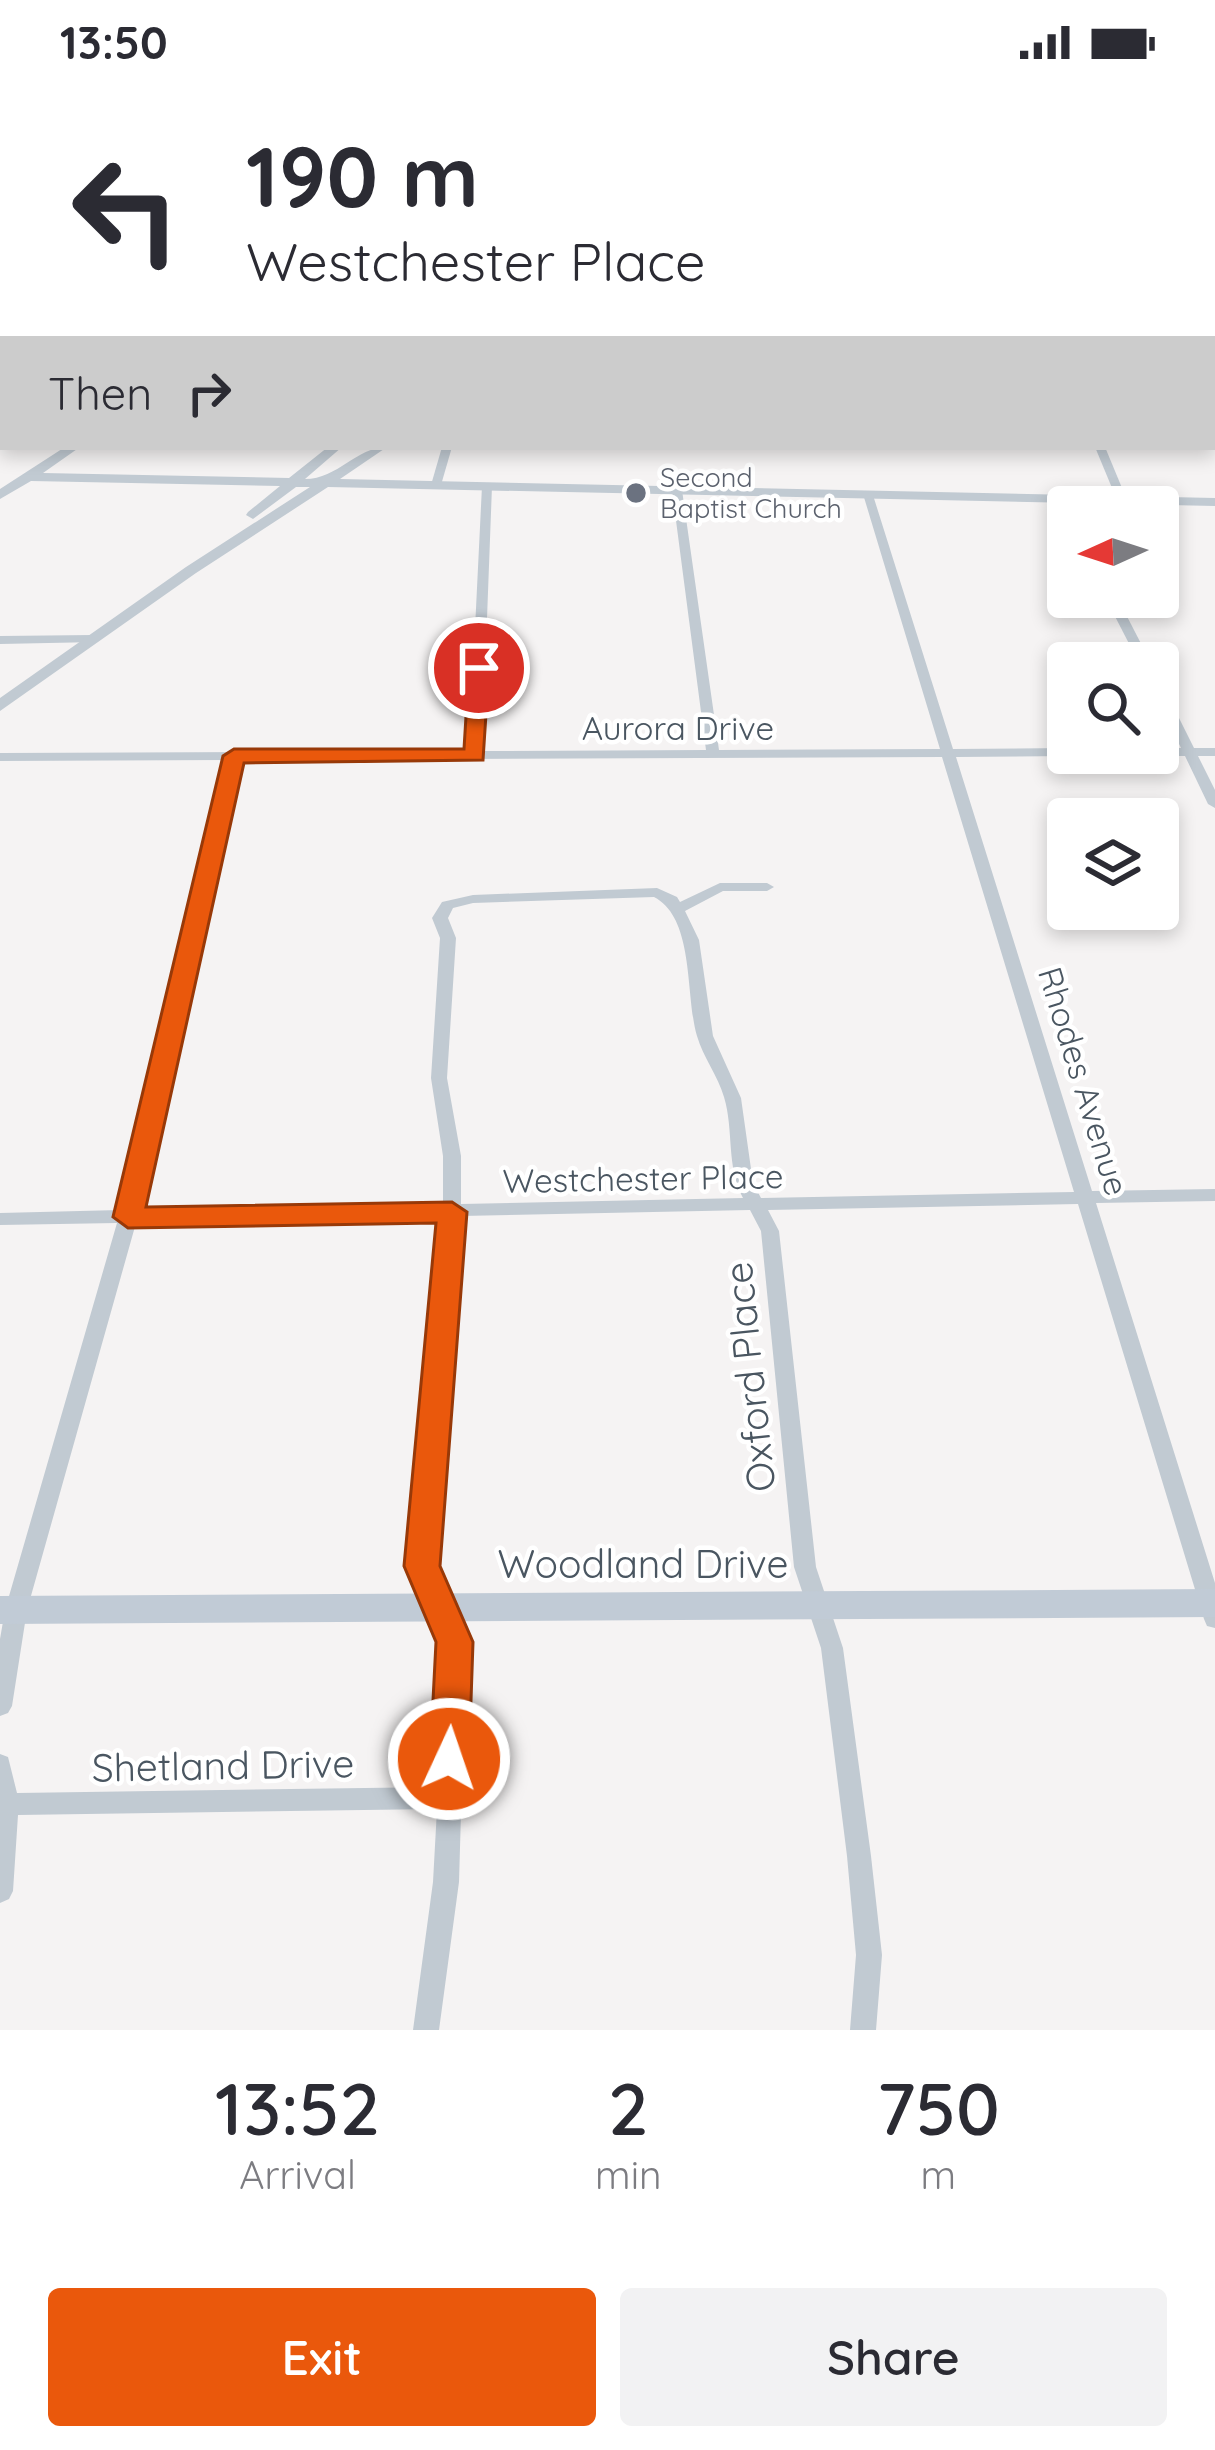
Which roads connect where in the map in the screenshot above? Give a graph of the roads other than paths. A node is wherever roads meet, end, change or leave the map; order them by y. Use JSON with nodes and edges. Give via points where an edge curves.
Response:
{"nodes":[{"id":1,"x":70,"y":450,"type":"edge"},
{"id":2,"x":333,"y":450,"type":"edge"},
{"id":3,"x":377,"y":450,"type":"edge"},
{"id":4,"x":446,"y":450,"type":"edge"},
{"id":5,"x":1101,"y":450,"type":"edge"},
{"id":6,"x":33,"y":477,"type":"junction"},
{"id":7,"x":296,"y":482,"type":"junction"},
{"id":8,"x":329,"y":483,"type":"junction"},
{"id":9,"x":436,"y":485,"type":"junction"},
{"id":10,"x":487,"y":486,"type":"junction"},
{"id":11,"x":1116,"y":486,"type":"edge"},
{"id":12,"x":676,"y":490,"type":"junction"},
{"id":13,"x":868,"y":494,"type":"junction"},
{"id":14,"x":0,"y":495,"type":"edge"},
{"id":15,"x":1047,"y":498,"type":"edge"},
{"id":16,"x":1179,"y":501,"type":"edge"},
{"id":17,"x":1215,"y":502,"type":"edge"},
{"id":18,"x":191,"y":570,"type":"junction"},
{"id":19,"x":93,"y":639,"type":"junction"},
{"id":20,"x":0,"y":640,"type":"edge"},
{"id":21,"x":0,"y":706,"type":"edge"},
{"id":22,"x":1179,"y":729,"type":"edge"},
{"id":23,"x":1047,"y":752,"type":"edge"},
{"id":24,"x":1179,"y":752,"type":"edge"},
{"id":25,"x":1191,"y":752,"type":"junction"},
{"id":26,"x":1215,"y":752,"type":"edge"},
{"id":27,"x":712,"y":753,"type":"junction"},
{"id":28,"x":951,"y":753,"type":"junction"},
{"id":29,"x":475,"y":755,"type":"junction"},
{"id":30,"x":234,"y":756,"type":"junction"},
{"id":31,"x":0,"y":757,"type":"edge"},
{"id":32,"x":1215,"y":804,"type":"edge"},
{"id":33,"x":766,"y":887,"type":"dead end"},
{"id":34,"x":676,"y":910,"type":"junction"},
{"id":35,"x":1215,"y":1195,"type":"edge"},
{"id":36,"x":1088,"y":1197,"type":"junction"},
{"id":37,"x":757,"y":1205,"type":"junction"},
{"id":38,"x":452,"y":1212,"type":"junction"},
{"id":39,"x":128,"y":1217,"type":"junction"},
{"id":40,"x":0,"y":1219,"type":"edge"},
{"id":41,"x":819,"y":1604,"type":"junction"},
{"id":42,"x":436,"y":1606,"type":"junction"},
{"id":43,"x":1213,"y":1608,"type":"edge"},
{"id":44,"x":8,"y":1610,"type":"edge"},
{"id":45,"x":0,"y":1706,"type":"edge"},
{"id":46,"x":0,"y":1765,"type":"edge"},
{"id":47,"x":447,"y":1798,"type":"junction"},
{"id":48,"x":3,"y":1804,"type":"edge"},
{"id":49,"x":0,"y":1891,"type":"edge"},
{"id":50,"x":426,"y":2030,"type":"edge"},
{"id":51,"x":863,"y":2030,"type":"edge"}],
"edges":[{"from":1,"to":6,"type":"street"},
{"from":2,"to":7,"type":"street"},
{"from":3,"to":8,"type":"street"},
{"from":4,"to":9,"type":"street"},
{"from":5,"to":11,"type":"street"},
{"from":6,"to":7,"type":"street"},
{"from":6,"to":14,"type":"street"},
{"from":7,"to":8,"type":"street"},
{"from":7,"to":18,"type":"street"},
{"from":8,"to":9,"type":"street"},
{"from":8,"to":18,"type":"street"},
{"from":9,"to":10,"type":"street"},
{"from":10,"to":12,"type":"street"},
{"from":10,"to":29,"type":"street"},
{"from":12,"to":13,"type":"street"},
{"from":12,"to":27,"type":"street"},
{"from":13,"to":15,"type":"street"},
{"from":13,"to":28,"type":"street","name":"Rhodes Avenue"},
{"from":16,"to":17,"type":"street"},
{"from":18,"to":19,"type":"street"},
{"from":19,"to":20,"type":"street"},
{"from":19,"to":21,"type":"street"},
{"from":22,"to":25,"type":"street"},
{"from":23,"to":28,"type":"street","name":"Aurora Drive"},
{"from":24,"to":25,"type":"street"},
{"from":25,"to":26,"type":"street"},
{"from":25,"to":32,"type":"street"},
{"from":27,"to":28,"type":"street","name":"Aurora Drive"},
{"from":27,"to":29,"type":"street","name":"Aurora Drive"},
{"from":28,"to":36,"type":"street","name":"Rhodes Avenue"},
{"from":29,"to":30,"type":"street","name":"Aurora Drive"},
{"from":30,"to":31,"type":"street","name":"Aurora Drive"},
{"from":30,"to":39,"type":"street"},
{"from":33,"to":34,"type":"street","via":[[720,887]]},
{"from":34,"to":37,"type":"street","name":"Oxford Place","via":[[691,940],[705,1036],[733,1098],[745,1183]]},
{"from":34,"to":38,"type":"street","via":[[657,892],[473,899],[442,909],[448,938],[439,1078]]},
{"from":35,"to":36,"type":"street","name":"Westchester Place"},
{"from":36,"to":37,"type":"street","name":"Westchester Place"},
{"from":36,"to":43,"type":"street","name":"Rhodes Avenue"},
{"from":37,"to":38,"type":"street","name":"Westchester Place"},
{"from":37,"to":41,"type":"street","name":"Oxford Place","via":[[770,1231],[806,1567]]},
{"from":38,"to":39,"type":"street","name":"Westchester Place"},
{"from":38,"to":42,"type":"street","via":[[422,1566]]},
{"from":39,"to":40,"type":"street","name":"Westchester Place"},
{"from":39,"to":44,"type":"street"},
{"from":41,"to":42,"type":"main road","name":"Woodland Drive"},
{"from":41,"to":43,"type":"main road","name":"Woodland Drive"},
{"from":41,"to":51,"type":"street","name":"Oxford Place","via":[[832,1648],[869,1955]]},
{"from":42,"to":44,"type":"main road","name":"Woodland Drive"},
{"from":42,"to":47,"type":"street","via":[[455,1642]]},
{"from":44,"to":45,"type":"street"},
{"from":46,"to":48,"type":"street"},
{"from":47,"to":48,"type":"street","name":"Shetland Drive"},
{"from":47,"to":50,"type":"street","via":[[446,1882]]},
{"from":48,"to":49,"type":"street"}]}
